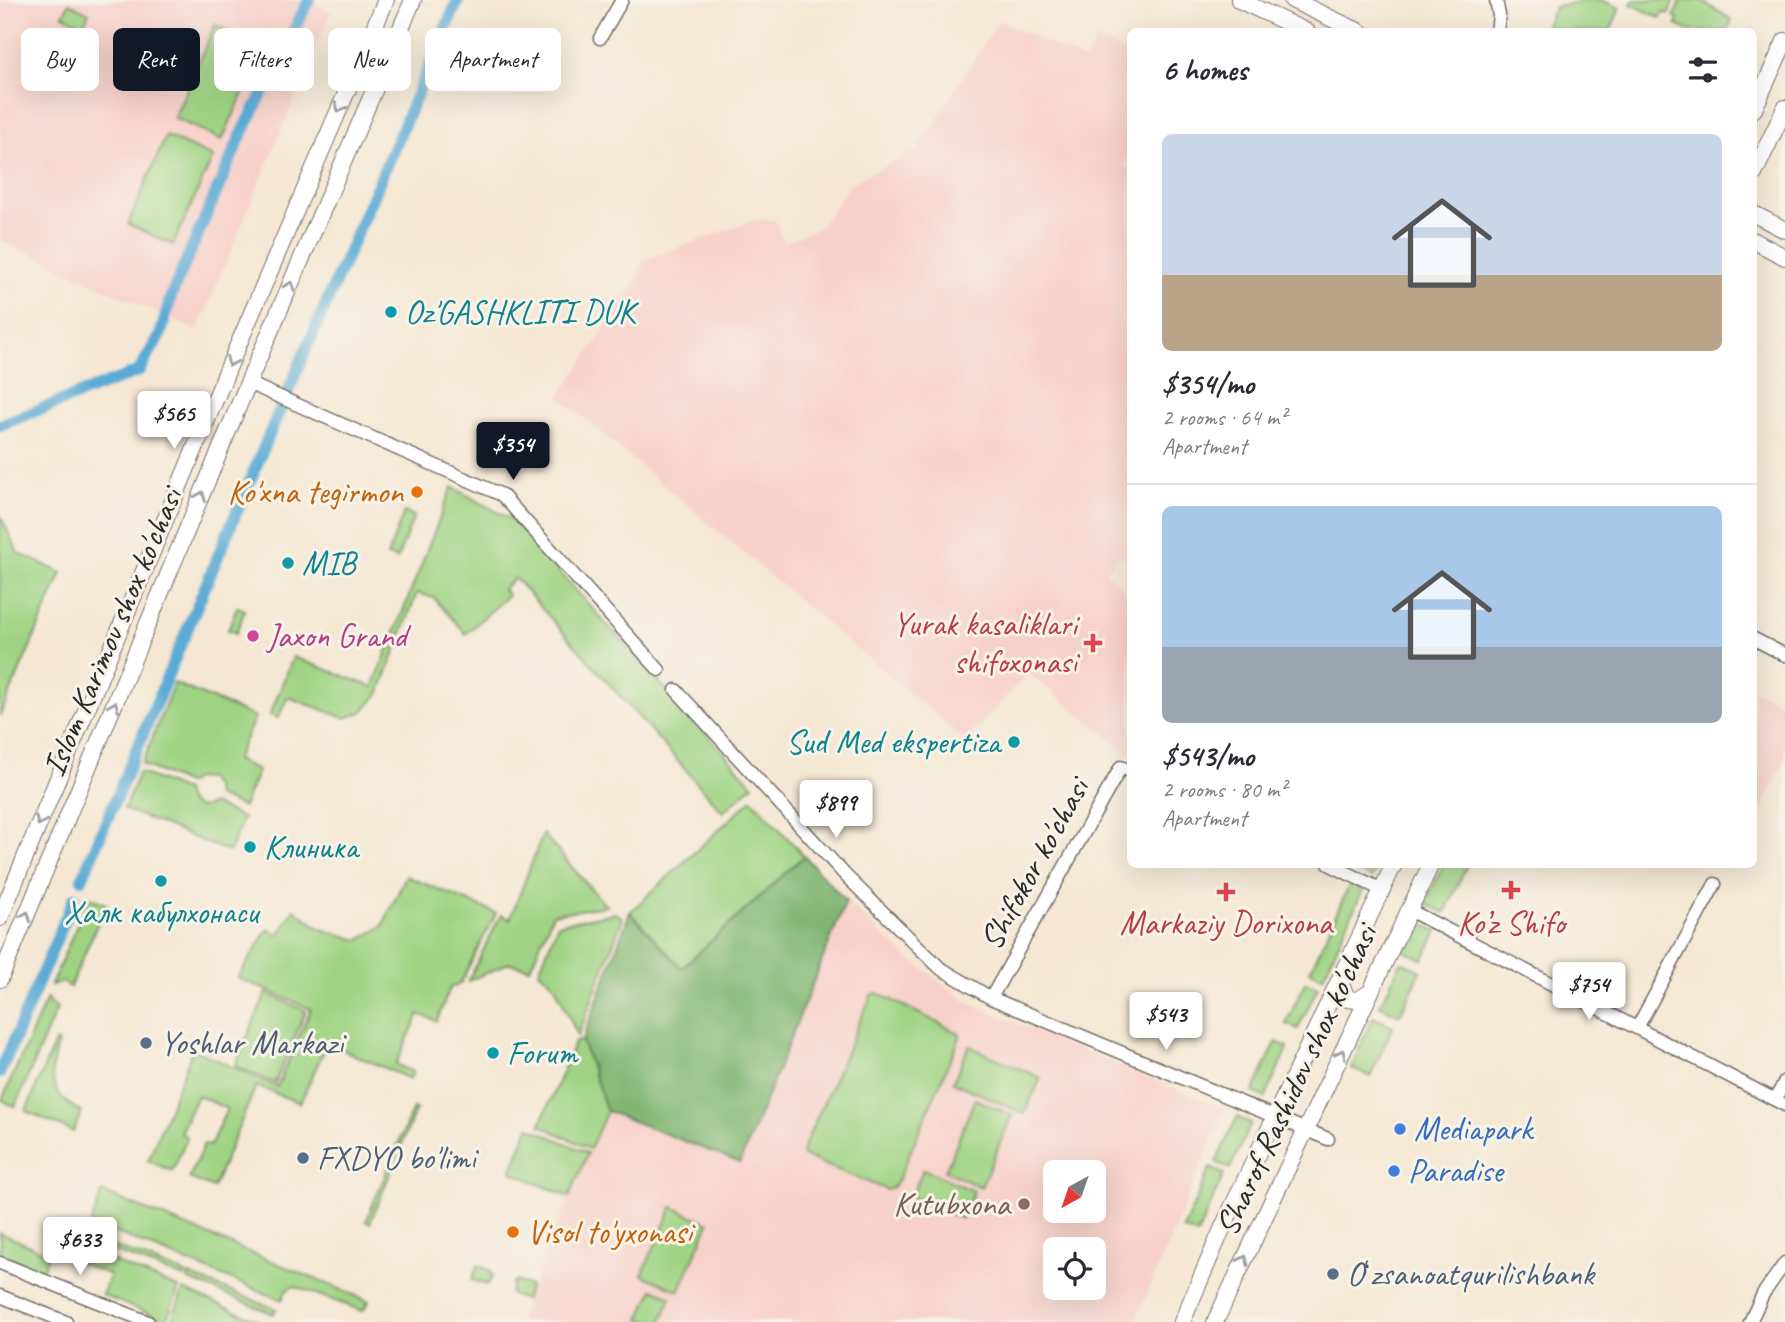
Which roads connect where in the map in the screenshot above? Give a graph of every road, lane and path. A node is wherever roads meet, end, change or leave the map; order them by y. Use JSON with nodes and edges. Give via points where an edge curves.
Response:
{"nodes":[{"id":1,"x":386,"y":0,"type":"edge"},
{"id":2,"x":413,"y":0,"type":"edge"},
{"id":3,"x":622,"y":0,"type":"edge"},
{"id":4,"x":1239,"y":0,"type":"edge"},
{"id":5,"x":1292,"y":0,"type":"edge"},
{"id":6,"x":1496,"y":0,"type":"edge"},
{"id":7,"x":1298,"y":28,"type":"edge"},
{"id":8,"x":1352,"y":28,"type":"edge"},
{"id":9,"x":1497,"y":28,"type":"edge"},
{"id":10,"x":600,"y":38,"type":"dead end"},
{"id":11,"x":1785,"y":41,"type":"edge"},
{"id":12,"x":1757,"y":102,"type":"edge"},
{"id":13,"x":1785,"y":108,"type":"edge"},
{"id":14,"x":1757,"y":168,"type":"edge"},
{"id":15,"x":1757,"y":216,"type":"edge"},
{"id":16,"x":1785,"y":230,"type":"edge"},
{"id":17,"x":1757,"y":243,"type":"edge"},
{"id":18,"x":1785,"y":257,"type":"edge"},
{"id":19,"x":248,"y":383,"type":"junction"},
{"id":20,"x":1757,"y":641,"type":"edge"},
{"id":21,"x":1785,"y":655,"type":"edge"},
{"id":22,"x":659,"y":670,"type":"dead end"},
{"id":23,"x":676,"y":690,"type":"dead end"},
{"id":24,"x":1127,"y":770,"type":"edge"},
{"id":25,"x":1337,"y":868,"type":"edge"},
{"id":26,"x":1392,"y":868,"type":"edge"},
{"id":27,"x":1429,"y":868,"type":"edge"},
{"id":28,"x":1715,"y":884,"type":"dead end"},
{"id":29,"x":1382,"y":890,"type":"junction"},
{"id":30,"x":1409,"y":910,"type":"junction"},
{"id":31,"x":0,"y":918,"type":"edge"},
{"id":32,"x":1344,"y":970,"type":"junction"},
{"id":33,"x":0,"y":979,"type":"edge"},
{"id":34,"x":1371,"y":992,"type":"junction"},
{"id":35,"x":991,"y":998,"type":"junction"},
{"id":36,"x":1637,"y":1028,"type":"junction"},
{"id":37,"x":1785,"y":1081,"type":"edge"},
{"id":38,"x":1780,"y":1102,"type":"edge"},
{"id":39,"x":1276,"y":1116,"type":"junction"},
{"id":40,"x":1306,"y":1129,"type":"junction"},
{"id":41,"x":1328,"y":1139,"type":"dead end"},
{"id":42,"x":0,"y":1262,"type":"edge"},
{"id":43,"x":1785,"y":1263,"type":"edge"},
{"id":44,"x":0,"y":1296,"type":"edge"},
{"id":45,"x":66,"y":1322,"type":"edge"},
{"id":46,"x":148,"y":1322,"type":"edge"},
{"id":47,"x":1182,"y":1322,"type":"edge"},
{"id":48,"x":1215,"y":1322,"type":"edge"},
{"id":49,"x":1751,"y":1322,"type":"edge"}],
"edges":[{"from":1,"to":31,"type":"main road","name":"Islom Karimov shox ko'chasi","one_way":true},
{"from":19,"to":2,"type":"main road","name":"Islom Karimov shox ko'chasi","one_way":true},
{"from":3,"to":10,"type":"street"},
{"from":4,"to":7,"type":"main road"},
{"from":5,"to":8,"type":"main road"},
{"from":6,"to":9,"type":"street"},
{"from":11,"to":12,"type":"main road"},
{"from":13,"to":14,"type":"main road"},
{"from":15,"to":16,"type":"main road"},
{"from":17,"to":18,"type":"main road"},
{"from":19,"to":22,"type":"street","via":[[502,495]]},
{"from":33,"to":19,"type":"main road","name":"Islom Karimov shox ko'chasi","one_way":true},
{"from":20,"to":21,"type":"street"},
{"from":23,"to":35,"type":"street","via":[[846,876],[940,968]]},
{"from":24,"to":35,"type":"street","name":"Shifokor ko'chasi","via":[[1121,767]]},
{"from":25,"to":29,"type":"street"},
{"from":26,"to":29,"type":"main road","name":"Sharof Rashidov shox ko'chasi"},
{"from":27,"to":30,"type":"main road","name":"Sharof Rashidov shox ko'chasi"},
{"from":28,"to":36,"type":"street"},
{"from":29,"to":32,"type":"main road","name":"Sharof Rashidov shox ko'chasi"},
{"from":30,"to":34,"type":"main road","name":"Sharof Rashidov shox ko'chasi"},
{"from":30,"to":36,"type":"street"},
{"from":32,"to":34,"type":"main road","via":[[1341,986],[1348,999],[1357,1000]]},
{"from":32,"to":39,"type":"main road","name":"Sharof Rashidov shox ko'chasi"},
{"from":40,"to":34,"type":"main road","name":"Sharof Rashidov shox ko'chasi","one_way":true},
{"from":35,"to":39,"type":"street"},
{"from":36,"to":38,"type":"street"},
{"from":37,"to":38,"type":"street"},
{"from":39,"to":40,"type":"street"},
{"from":39,"to":47,"type":"main road","name":"Sharof Rashidov shox ko'chasi"},
{"from":40,"to":41,"type":"street"},
{"from":48,"to":40,"type":"main road","name":"Sharof Rashidov shox ko'chasi","one_way":true},
{"from":42,"to":46,"type":"street"},
{"from":43,"to":49,"type":"street","via":[[1763,1294]]},
{"from":44,"to":45,"type":"street"}]}
